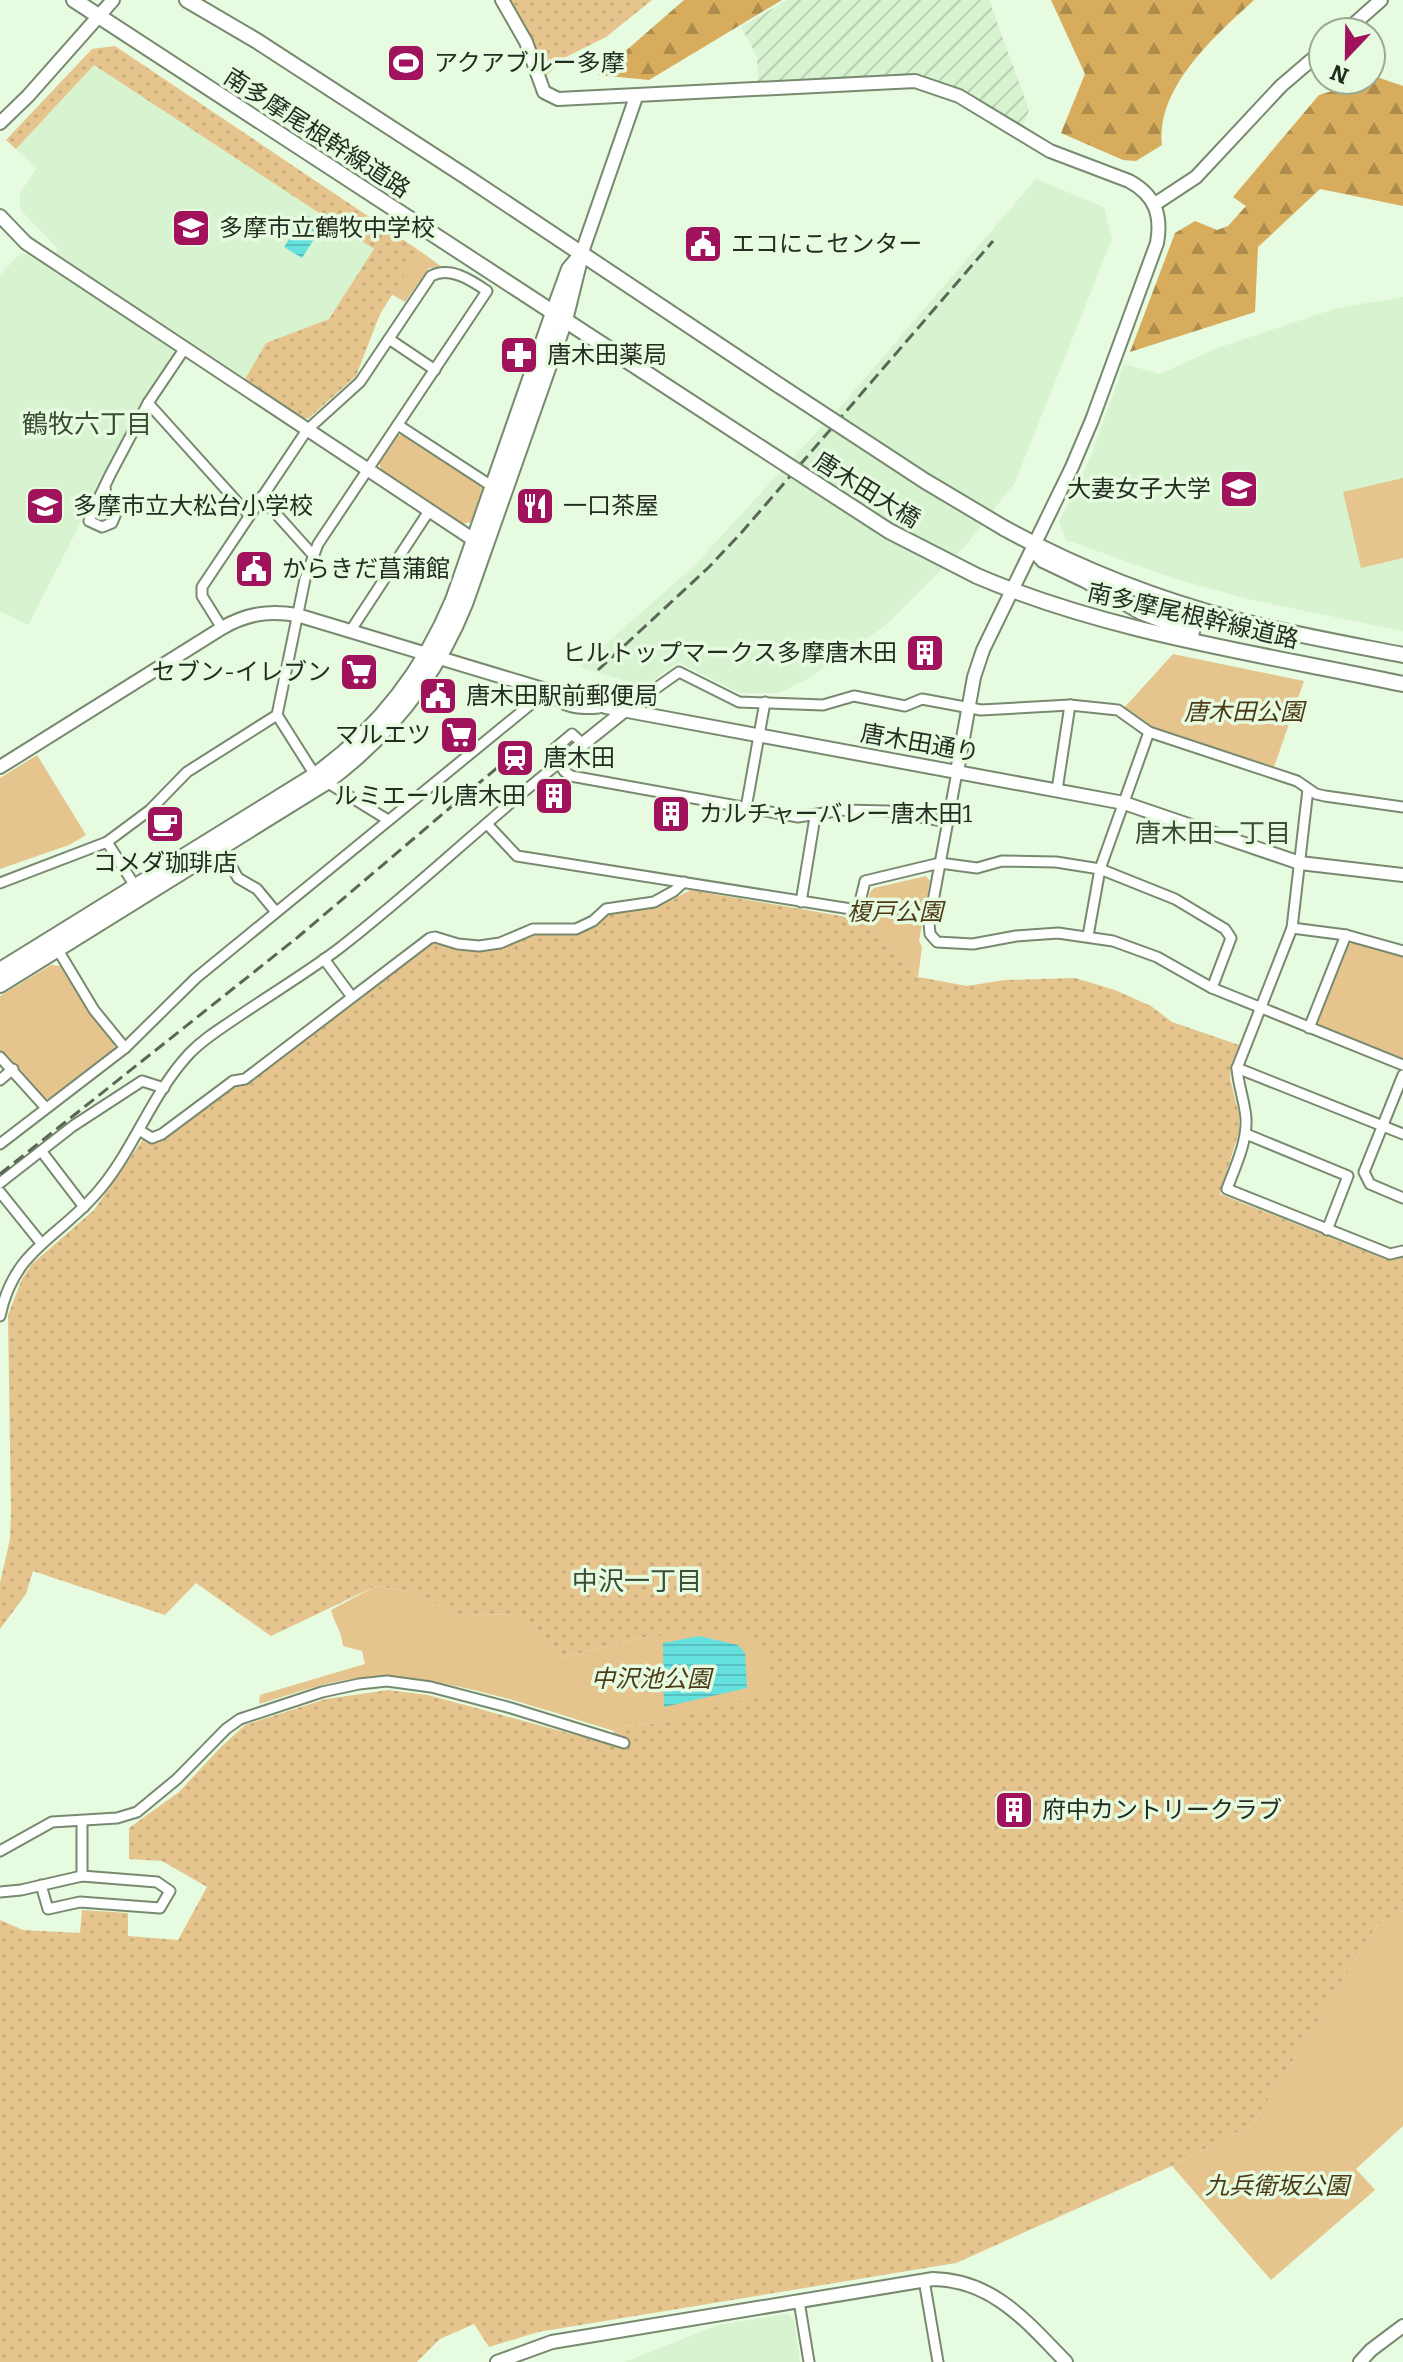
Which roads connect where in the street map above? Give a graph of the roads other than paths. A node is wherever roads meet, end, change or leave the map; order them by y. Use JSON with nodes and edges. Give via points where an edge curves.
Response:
{"nodes":[{"id":1,"x":74,"y":0,"type":"edge"},
{"id":2,"x":113,"y":0,"type":"edge"},
{"id":3,"x":187,"y":0,"type":"edge"},
{"id":4,"x":502,"y":0,"type":"edge"},
{"id":5,"x":1381,"y":0,"type":"edge"},
{"id":6,"x":1363,"y":16,"type":"edge"},
{"id":7,"x":98,"y":17,"type":"junction"},
{"id":8,"x":1307,"y":64,"type":"edge"},
{"id":9,"x":636,"y":97,"type":"junction"},
{"id":10,"x":0,"y":123,"type":"edge"},
{"id":11,"x":1155,"y":204,"type":"junction"},
{"id":12,"x":0,"y":216,"type":"edge"},
{"id":13,"x":581,"y":255,"type":"junction"},
{"id":14,"x":559,"y":316,"type":"junction"},
{"id":15,"x":389,"y":339,"type":"junction"},
{"id":16,"x":185,"y":348,"type":"junction"},
{"id":17,"x":435,"y":370,"type":"junction"},
{"id":18,"x":780,"y":386,"type":"joint"},
{"id":19,"x":148,"y":403,"type":"junction"},
{"id":20,"x":398,"y":425,"type":"junction"},
{"id":21,"x":307,"y":430,"type":"junction"},
{"id":22,"x":738,"y":433,"type":"joint"},
{"id":23,"x":367,"y":470,"type":"junction"},
{"id":24,"x":105,"y":487,"type":"dead end"},
{"id":25,"x":493,"y":487,"type":"junction"},
{"id":26,"x":261,"y":497,"type":"junction"},
{"id":27,"x":429,"y":511,"type":"junction"},
{"id":28,"x":249,"y":515,"type":"junction"},
{"id":29,"x":1004,"y":528,"type":"joint"},
{"id":30,"x":474,"y":540,"type":"junction"},
{"id":31,"x":1034,"y":544,"type":"junction"},
{"id":32,"x":313,"y":555,"type":"junction"},
{"id":33,"x":977,"y":576,"type":"joint"},
{"id":34,"x":1011,"y":590,"type":"junction"},
{"id":35,"x":297,"y":615,"type":"junction"},
{"id":36,"x":222,"y":628,"type":"junction"},
{"id":37,"x":351,"y":630,"type":"junction"},
{"id":38,"x":1233,"y":648,"type":"junction"},
{"id":39,"x":1403,"y":655,"type":"edge"},
{"id":40,"x":434,"y":656,"type":"junction"},
{"id":41,"x":1403,"y":684,"type":"edge"},
{"id":42,"x":543,"y":689,"type":"junction"},
{"id":43,"x":765,"y":702,"type":"junction"},
{"id":44,"x":1070,"y":705,"type":"junction"},
{"id":45,"x":968,"y":708,"type":"junction"},
{"id":46,"x":616,"y":709,"type":"junction"},
{"id":47,"x":277,"y":715,"type":"junction"},
{"id":48,"x":1149,"y":732,"type":"junction"},
{"id":49,"x":759,"y":736,"type":"junction"},
{"id":50,"x":559,"y":763,"type":"junction"},
{"id":51,"x":0,"y":767,"type":"edge"},
{"id":52,"x":957,"y":772,"type":"junction"},
{"id":53,"x":320,"y":779,"type":"junction"},
{"id":54,"x":1308,"y":789,"type":"junction"},
{"id":55,"x":1057,"y":790,"type":"junction"},
{"id":56,"x":1124,"y":803,"type":"junction"},
{"id":57,"x":1403,"y":807,"type":"edge"},
{"id":58,"x":746,"y":808,"type":"junction"},
{"id":59,"x":815,"y":817,"type":"junction"},
{"id":60,"x":388,"y":820,"type":"junction"},
{"id":61,"x":948,"y":822,"type":"junction"},
{"id":62,"x":487,"y":824,"type":"junction"},
{"id":63,"x":107,"y":842,"type":"junction"},
{"id":64,"x":221,"y":848,"type":"junction"},
{"id":65,"x":940,"y":863,"type":"junction"},
{"id":66,"x":1300,"y":863,"type":"junction"},
{"id":67,"x":1100,"y":869,"type":"junction"},
{"id":68,"x":1403,"y":875,"type":"edge"},
{"id":69,"x":684,"y":882,"type":"junction"},
{"id":70,"x":0,"y":883,"type":"edge"},
{"id":71,"x":135,"y":886,"type":"junction"},
{"id":72,"x":801,"y":902,"type":"junction"},
{"id":73,"x":276,"y":912,"type":"junction"},
{"id":74,"x":1292,"y":928,"type":"junction"},
{"id":75,"x":1346,"y":935,"type":"junction"},
{"id":76,"x":1088,"y":936,"type":"junction"},
{"id":77,"x":54,"y":944,"type":"junction"},
{"id":78,"x":1403,"y":951,"type":"edge"},
{"id":79,"x":324,"y":959,"type":"junction"},
{"id":80,"x":0,"y":970,"type":"edge"},
{"id":81,"x":0,"y":985,"type":"edge"},
{"id":82,"x":1212,"y":988,"type":"junction"},
{"id":83,"x":352,"y":997,"type":"junction"},
{"id":84,"x":1260,"y":1008,"type":"junction"},
{"id":85,"x":1309,"y":1028,"type":"junction"},
{"id":86,"x":125,"y":1048,"type":"junction"},
{"id":87,"x":0,"y":1057,"type":"edge"},
{"id":88,"x":1403,"y":1065,"type":"edge"},
{"id":89,"x":1237,"y":1068,"type":"junction"},
{"id":90,"x":13,"y":1069,"type":"junction"},
{"id":91,"x":1403,"y":1075,"type":"edge"},
{"id":92,"x":0,"y":1080,"type":"edge"},
{"id":93,"x":164,"y":1088,"type":"junction"},
{"id":94,"x":46,"y":1108,"type":"junction"},
{"id":95,"x":1382,"y":1126,"type":"junction"},
{"id":96,"x":139,"y":1130,"type":"junction"},
{"id":97,"x":1246,"y":1134,"type":"junction"},
{"id":98,"x":1403,"y":1134,"type":"edge"},
{"id":99,"x":0,"y":1144,"type":"edge"},
{"id":100,"x":42,"y":1152,"type":"junction"},
{"id":101,"x":0,"y":1183,"type":"edge"},
{"id":102,"x":0,"y":1192,"type":"edge"},
{"id":103,"x":1403,"y":1198,"type":"edge"},
{"id":104,"x":84,"y":1207,"type":"junction"},
{"id":105,"x":1327,"y":1230,"type":"junction"},
{"id":106,"x":41,"y":1243,"type":"junction"},
{"id":107,"x":1403,"y":1251,"type":"edge"},
{"id":108,"x":4,"y":1287,"type":"edge"},
{"id":109,"x":0,"y":1316,"type":"edge"},
{"id":110,"x":624,"y":1743,"type":"dead end"},
{"id":111,"x":82,"y":1821,"type":"junction"},
{"id":112,"x":0,"y":1851,"type":"edge"},
{"id":113,"x":82,"y":1876,"type":"junction"},
{"id":114,"x":41,"y":1885,"type":"junction"},
{"id":115,"x":0,"y":1892,"type":"edge"},
{"id":116,"x":924,"y":2280,"type":"junction"},
{"id":117,"x":799,"y":2301,"type":"junction"},
{"id":118,"x":1403,"y":2326,"type":"edge"},
{"id":119,"x":497,"y":2362,"type":"edge"},
{"id":120,"x":809,"y":2362,"type":"edge"},
{"id":121,"x":938,"y":2362,"type":"edge"},
{"id":122,"x":1066,"y":2362,"type":"edge"},
{"id":123,"x":1360,"y":2362,"type":"edge"}],
"edges":[{"from":1,"to":7,"type":"main road","name":"南多摩尾根幹線道路"},
{"from":2,"to":7,"type":"street"},
{"from":3,"to":13,"type":"main road","name":"南多摩尾根幹線道路"},
{"from":4,"to":9,"type":"street","via":[[550,97]]},
{"from":5,"to":6,"type":"street"},
{"from":7,"to":10,"type":"street"},
{"from":7,"to":14,"type":"main road","name":"南多摩尾根幹線道路"},
{"from":8,"to":11,"type":"street","via":[[1196,177]]},
{"from":9,"to":11,"type":"street","via":[[915,81],[959,96],[1050,151],[1129,181]]},
{"from":9,"to":13,"type":"street"},
{"from":11,"to":31,"type":"street","via":[[1157,243],[1092,420]]},
{"from":12,"to":16,"type":"street","via":[[26,243]]},
{"from":13,"to":14,"type":"main road"},
{"from":13,"to":18,"type":"main road","name":"南多摩尾根幹線道路"},
{"from":14,"to":22,"type":"main road","name":"南多摩尾根幹線道路"},
{"from":14,"to":25,"type":"main road"},
{"from":14,"to":40,"type":"main road","via":[[465,604]]},
{"from":15,"to":17,"type":"street"},
{"from":15,"to":17,"type":"street","via":[[438,272],[466,277],[487,291]]},
{"from":15,"to":21,"type":"street","via":[[360,382]]},
{"from":16,"to":19,"type":"street"},
{"from":16,"to":21,"type":"street"},
{"from":17,"to":20,"type":"street"},
{"from":18,"to":29,"type":"main road","name":"唐木田大橋","bridge":true},
{"from":19,"to":24,"type":"street"},
{"from":19,"to":28,"type":"street"},
{"from":20,"to":23,"type":"street"},
{"from":20,"to":25,"type":"street"},
{"from":21,"to":23,"type":"street"},
{"from":21,"to":26,"type":"street"},
{"from":22,"to":33,"type":"main road","name":"唐木田大橋","bridge":true,"via":[[880,526]]},
{"from":23,"to":27,"type":"street"},
{"from":23,"to":32,"type":"street"},
{"from":25,"to":30,"type":"main road"},
{"from":26,"to":28,"type":"street"},
{"from":26,"to":32,"type":"street"},
{"from":27,"to":30,"type":"street"},
{"from":27,"to":37,"type":"street"},
{"from":28,"to":36,"type":"street","via":[[202,587]]},
{"from":29,"to":31,"type":"main road","name":"南多摩尾根幹線道路"},
{"from":30,"to":40,"type":"main road"},
{"from":31,"to":34,"type":"street"},
{"from":31,"to":38,"type":"main road","via":[[1043,560],[1131,607]]},
{"from":31,"to":39,"type":"main road","name":"南多摩尾根幹線道路","via":[[1178,603]]},
{"from":32,"to":35,"type":"street"},
{"from":33,"to":34,"type":"main road","name":"南多摩尾根幹線道路"},
{"from":34,"to":38,"type":"main road","name":"南多摩尾根幹線道路","via":[[1087,616]]},
{"from":34,"to":45,"type":"street","via":[[983,650]]},
{"from":35,"to":36,"type":"street","name":"唐木田通り","via":[[258,614]]},
{"from":35,"to":37,"type":"street","name":"唐木田通り"},
{"from":35,"to":47,"type":"street"},
{"from":36,"to":51,"type":"street","name":"唐木田通り"},
{"from":37,"to":40,"type":"street","name":"唐木田通り"},
{"from":38,"to":41,"type":"main road","name":"南多摩尾根幹線道路"},
{"from":40,"to":42,"type":"street","name":"唐木田通り"},
{"from":40,"to":53,"type":"main road","via":[[413,697],[377,739]]},
{"from":42,"to":46,"type":"street","name":"唐木田通り","bridge":true},
{"from":42,"to":60,"type":"street"},
{"from":43,"to":45,"type":"street","via":[[823,705],[854,696],[905,706],[922,699]]},
{"from":43,"to":46,"type":"street","via":[[739,702],[679,672]]},
{"from":43,"to":49,"type":"street"},
{"from":44,"to":45,"type":"street"},
{"from":44,"to":48,"type":"street","via":[[1118,710]]},
{"from":44,"to":55,"type":"street"},
{"from":45,"to":52,"type":"street"},
{"from":46,"to":49,"type":"street","name":"唐木田通り"},
{"from":46,"to":50,"type":"street"},
{"from":47,"to":53,"type":"street"},
{"from":47,"to":63,"type":"street","via":[[187,772],[150,810]]},
{"from":48,"to":54,"type":"street"},
{"from":48,"to":56,"type":"street"},
{"from":49,"to":52,"type":"street","name":"唐木田通り"},
{"from":49,"to":58,"type":"street"},
{"from":50,"to":58,"type":"street","via":[[571,776]]},
{"from":50,"to":62,"type":"street"},
{"from":52,"to":55,"type":"street","name":"唐木田通り"},
{"from":52,"to":61,"type":"street"},
{"from":53,"to":60,"type":"street"},
{"from":53,"to":64,"type":"main road"},
{"from":53,"to":71,"type":"main road"},
{"from":54,"to":57,"type":"street"},
{"from":54,"to":66,"type":"street"},
{"from":55,"to":56,"type":"street","name":"唐木田通り"},
{"from":56,"to":66,"type":"street","name":"唐木田通り"},
{"from":56,"to":67,"type":"street"},
{"from":58,"to":59,"type":"street"},
{"from":59,"to":61,"type":"street","via":[[843,810],[887,811]]},
{"from":59,"to":72,"type":"street"},
{"from":60,"to":73,"type":"street"},
{"from":61,"to":65,"type":"street"},
{"from":62,"to":69,"type":"street","via":[[517,856]]},
{"from":62,"to":79,"type":"street"},
{"from":63,"to":70,"type":"street"},
{"from":63,"to":71,"type":"street"},
{"from":64,"to":73,"type":"street","via":[[238,878],[257,889]]},
{"from":64,"to":77,"type":"main road"},
{"from":65,"to":67,"type":"street","via":[[977,868],[1002,861],[1056,862]]},
{"from":65,"to":72,"type":"street","via":[[865,881],[859,906],[851,909]]},
{"from":65,"to":76,"type":"street","via":[[929,928],[937,942],[973,944],[1058,933]]},
{"from":66,"to":68,"type":"street","name":"唐木田通り"},
{"from":66,"to":74,"type":"street"},
{"from":67,"to":76,"type":"street"},
{"from":67,"to":82,"type":"street","via":[[1175,899],[1225,929],[1231,938]]},
{"from":69,"to":72,"type":"street"},
{"from":69,"to":83,"type":"street","via":[[654,902],[606,909],[576,929],[533,929],[479,946],[430,938]]},
{"from":71,"to":77,"type":"main road"},
{"from":73,"to":86,"type":"street","via":[[196,978]]},
{"from":74,"to":75,"type":"street"},
{"from":74,"to":84,"type":"street"},
{"from":75,"to":78,"type":"street"},
{"from":75,"to":85,"type":"street"},
{"from":76,"to":82,"type":"street","via":[[1134,948]]},
{"from":77,"to":80,"type":"main road"},
{"from":77,"to":81,"type":"main road"},
{"from":77,"to":86,"type":"street","via":[[94,1010]]},
{"from":79,"to":83,"type":"street"},
{"from":79,"to":93,"type":"street","via":[[198,1045]]},
{"from":82,"to":84,"type":"street"},
{"from":83,"to":96,"type":"street","via":[[157,1138]]},
{"from":84,"to":85,"type":"street"},
{"from":84,"to":89,"type":"street"},
{"from":85,"to":88,"type":"street"},
{"from":86,"to":94,"type":"street"},
{"from":87,"to":90,"type":"street"},
{"from":89,"to":95,"type":"street"},
{"from":89,"to":97,"type":"street"},
{"from":90,"to":92,"type":"street"},
{"from":90,"to":94,"type":"street"},
{"from":91,"to":95,"type":"street"},
{"from":93,"to":96,"type":"street"},
{"from":93,"to":100,"type":"street","via":[[142,1081]]},
{"from":94,"to":99,"type":"street"},
{"from":95,"to":98,"type":"street"},
{"from":95,"to":103,"type":"street","via":[[1364,1172],[1370,1184]]},
{"from":96,"to":104,"type":"street"},
{"from":97,"to":105,"type":"street","via":[[1227,1189]]},
{"from":97,"to":105,"type":"street","via":[[1348,1176]]},
{"from":100,"to":101,"type":"street"},
{"from":100,"to":104,"type":"street"},
{"from":102,"to":106,"type":"street"},
{"from":104,"to":106,"type":"street"},
{"from":105,"to":107,"type":"street","via":[[1390,1254]]},
{"from":106,"to":108,"type":"street"},
{"from":108,"to":109,"type":"street"},
{"from":110,"to":111,"type":"street","via":[[431,1687],[387,1681],[359,1684],[240,1719],[137,1812]]},
{"from":111,"to":112,"type":"street","via":[[52,1822]]},
{"from":111,"to":113,"type":"street"},
{"from":113,"to":114,"type":"street"},
{"from":113,"to":114,"type":"street","via":[[157,1882],[170,1891],[160,1908],[80,1902],[48,1909]]},
{"from":114,"to":115,"type":"street"},
{"from":116,"to":117,"type":"street"},
{"from":116,"to":121,"type":"street"},
{"from":116,"to":122,"type":"street","via":[[966,2283],[1003,2300]]},
{"from":117,"to":119,"type":"street","via":[[552,2342]]},
{"from":117,"to":120,"type":"street"},
{"from":118,"to":123,"type":"street"}]}
